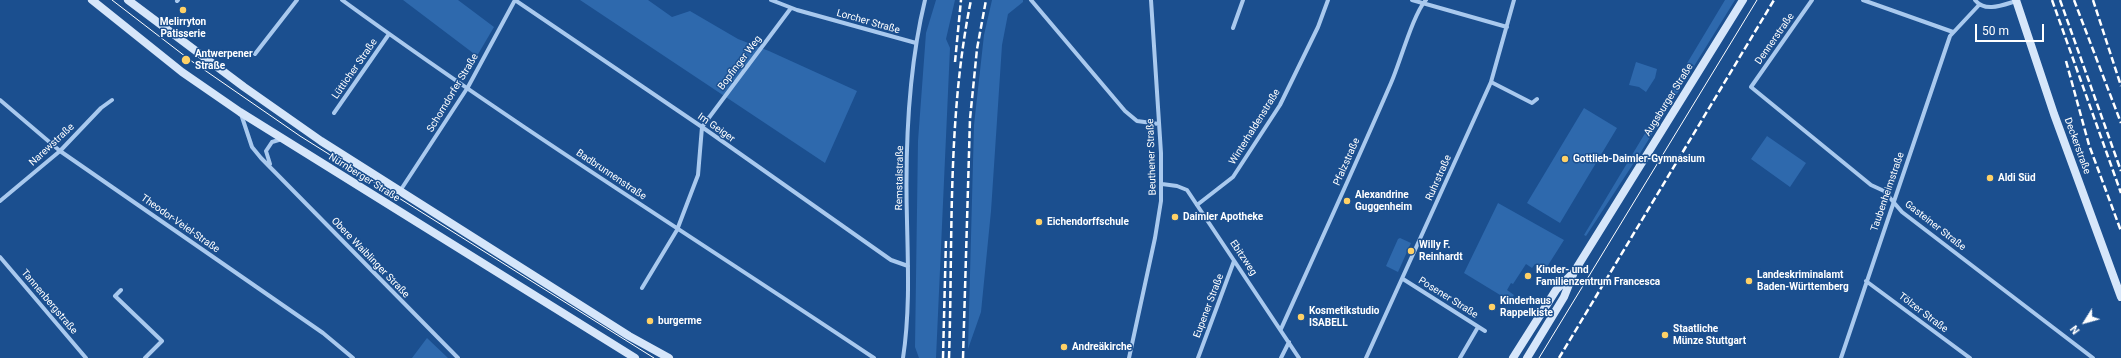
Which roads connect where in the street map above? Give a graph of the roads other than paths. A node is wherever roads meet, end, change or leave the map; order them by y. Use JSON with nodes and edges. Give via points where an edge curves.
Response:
{"nodes":[{"id":1,"x":92,"y":0,"type":"edge"},
{"id":2,"x":128,"y":0,"type":"edge"},
{"id":3,"x":297,"y":0,"type":"edge"},
{"id":4,"x":342,"y":0,"type":"edge"},
{"id":5,"x":515,"y":0,"type":"edge"},
{"id":6,"x":771,"y":0,"type":"edge"},
{"id":7,"x":926,"y":0,"type":"edge"},
{"id":8,"x":1031,"y":0,"type":"edge"},
{"id":9,"x":1151,"y":0,"type":"edge"},
{"id":10,"x":1243,"y":0,"type":"edge"},
{"id":11,"x":1328,"y":0,"type":"edge"},
{"id":12,"x":1412,"y":0,"type":"edge"},
{"id":13,"x":1514,"y":0,"type":"edge"},
{"id":14,"x":1743,"y":0,"type":"edge"},
{"id":15,"x":1812,"y":0,"type":"edge"},
{"id":16,"x":1863,"y":0,"type":"edge"},
{"id":17,"x":1975,"y":0,"type":"edge"},
{"id":18,"x":2016,"y":0,"type":"edge"},
{"id":19,"x":1424,"y":2,"type":"edge"},
{"id":20,"x":1979,"y":5,"type":"junction"},
{"id":21,"x":791,"y":8,"type":"junction"},
{"id":22,"x":1507,"y":27,"type":"junction"},
{"id":23,"x":1233,"y":28,"type":"dead end"},
{"id":24,"x":1953,"y":32,"type":"junction"},
{"id":25,"x":389,"y":34,"type":"junction"},
{"id":26,"x":916,"y":43,"type":"junction"},
{"id":27,"x":255,"y":54,"type":"dead end"},
{"id":28,"x":1490,"y":82,"type":"junction"},
{"id":29,"x":468,"y":87,"type":"junction"},
{"id":30,"x":1751,"y":87,"type":"joint"},
{"id":31,"x":1537,"y":99,"type":"dead end"},
{"id":32,"x":0,"y":100,"type":"edge"},
{"id":33,"x":112,"y":100,"type":"dead end"},
{"id":34,"x":240,"y":112,"type":"junction"},
{"id":35,"x":334,"y":113,"type":"dead end"},
{"id":36,"x":1159,"y":124,"type":"junction"},
{"id":37,"x":702,"y":127,"type":"junction"},
{"id":38,"x":283,"y":139,"type":"junction"},
{"id":39,"x":60,"y":151,"type":"junction"},
{"id":40,"x":272,"y":168,"type":"junction"},
{"id":41,"x":1162,"y":184,"type":"junction"},
{"id":42,"x":400,"y":191,"type":"junction"},
{"id":43,"x":0,"y":201,"type":"edge"},
{"id":44,"x":1893,"y":202,"type":"junction"},
{"id":45,"x":1197,"y":205,"type":"junction"},
{"id":46,"x":677,"y":230,"type":"junction"},
{"id":47,"x":0,"y":257,"type":"edge"},
{"id":48,"x":1234,"y":261,"type":"junction"},
{"id":49,"x":908,"y":266,"type":"junction"},
{"id":50,"x":1574,"y":272,"type":"junction"},
{"id":51,"x":1403,"y":279,"type":"junction"},
{"id":52,"x":1866,"y":281,"type":"junction"},
{"id":53,"x":642,"y":288,"type":"dead end"},
{"id":54,"x":121,"y":290,"type":"dead end"},
{"id":55,"x":2121,"y":297,"type":"edge"},
{"id":56,"x":1478,"y":327,"type":"junction"},
{"id":57,"x":1281,"y":329,"type":"junction"},
{"id":58,"x":1485,"y":332,"type":"dead end"},
{"id":59,"x":1289,"y":342,"type":"junction"},
{"id":60,"x":86,"y":358,"type":"edge"},
{"id":61,"x":145,"y":358,"type":"edge"},
{"id":62,"x":353,"y":358,"type":"edge"},
{"id":63,"x":458,"y":358,"type":"edge"},
{"id":64,"x":634,"y":358,"type":"edge"},
{"id":65,"x":669,"y":358,"type":"edge"},
{"id":66,"x":874,"y":358,"type":"edge"},
{"id":67,"x":903,"y":358,"type":"edge"},
{"id":68,"x":1129,"y":358,"type":"edge"},
{"id":69,"x":1198,"y":358,"type":"edge"},
{"id":70,"x":1281,"y":358,"type":"edge"},
{"id":71,"x":1299,"y":358,"type":"edge"},
{"id":72,"x":1366,"y":358,"type":"edge"},
{"id":73,"x":1460,"y":358,"type":"edge"},
{"id":74,"x":1513,"y":358,"type":"edge"},
{"id":75,"x":1527,"y":358,"type":"edge"},
{"id":76,"x":1841,"y":358,"type":"edge"},
{"id":77,"x":1970,"y":358,"type":"edge"},
{"id":78,"x":2093,"y":358,"type":"edge"}],
"edges":[{"from":1,"to":34,"type":"main road","name":"Nürnberger Straße","via":[[182,72]]},
{"from":2,"to":42,"type":"main road","name":"Nürnberger Straße","via":[[308,133]]},
{"from":3,"to":27,"type":"street"},
{"from":4,"to":25,"type":"street","name":"Badbrunnenstraße"},
{"from":5,"to":29,"type":"street","name":"Schorndorfer Straße"},
{"from":5,"to":37,"type":"street","name":"Im Geiger"},
{"from":6,"to":21,"type":"street","name":"Lorcher Straße"},
{"from":7,"to":26,"type":"street","name":"Remstalstraße"},
{"from":8,"to":36,"type":"street","via":[[1125,110],[1137,121]]},
{"from":9,"to":36,"type":"street","name":"Beuthener Straße"},
{"from":10,"to":23,"type":"street"},
{"from":11,"to":45,"type":"street","name":"Winterhaldenstraße","via":[[1318,27],[1280,105],[1233,177]]},
{"from":12,"to":19,"type":"street"},
{"from":13,"to":22,"type":"street","name":"Ruhrstraße"},
{"from":14,"to":50,"type":"main road","name":"Augsburger Straße"},
{"from":15,"to":30,"type":"street","name":"Dennerstraße"},
{"from":16,"to":24,"type":"street"},
{"from":17,"to":20,"type":"street"},
{"from":18,"to":20,"type":"street","via":[[1989,7]]},
{"from":18,"to":55,"type":"main road","name":"Deckerstraße","via":[[2054,114]]},
{"from":19,"to":22,"type":"street"},
{"from":19,"to":57,"type":"street","name":"Pfalzstraße","via":[[1377,115]]},
{"from":20,"to":24,"type":"street"},
{"from":21,"to":26,"type":"street","name":"Lorcher Straße"},
{"from":21,"to":37,"type":"street","name":"Bopfinger Weg"},
{"from":22,"to":28,"type":"street","name":"Ruhrstraße"},
{"from":24,"to":44,"type":"street","name":"Taubenheimstraße"},
{"from":25,"to":29,"type":"street","name":"Badbrunnenstraße"},
{"from":25,"to":35,"type":"street","name":"Lütticher Straße"},
{"from":26,"to":49,"type":"street","name":"Remstalstraße","via":[[909,130]]},
{"from":28,"to":31,"type":"street","via":[[1532,103]]},
{"from":28,"to":51,"type":"street","name":"Ruhrstraße"},
{"from":29,"to":42,"type":"street","name":"Schorndorfer Straße"},
{"from":29,"to":46,"type":"street","name":"Badbrunnenstraße"},
{"from":30,"to":44,"type":"street","name":"Gasteiner Straße","via":[[1872,185],[1884,191]]},
{"from":32,"to":39,"type":"street","name":"Theodor-Veiel-Straße"},
{"from":33,"to":39,"type":"street","name":"Narewstraße"},
{"from":34,"to":38,"type":"main road","name":"Nürnberger Straße"},
{"from":34,"to":40,"type":"street","name":"Obere Waiblinger Straße","via":[[252,147]]},
{"from":36,"to":41,"type":"street","name":"Beuthener Straße"},
{"from":37,"to":46,"type":"street","via":[[698,175]]},
{"from":37,"to":49,"type":"street","name":"Im Geiger","via":[[890,260]]},
{"from":38,"to":40,"type":"street","name":"Obere Waiblinger Straße","via":[[272,142],[266,151]]},
{"from":38,"to":64,"type":"main road","name":"Nürnberger Straße"},
{"from":39,"to":43,"type":"street","name":"Narewstraße"},
{"from":39,"to":62,"type":"street","name":"Theodor-Veiel-Straße","via":[[323,333]]},
{"from":40,"to":63,"type":"street","name":"Obere Waiblinger Straße"},
{"from":41,"to":45,"type":"street","name":"Ebitzweg","via":[[1187,190]]},
{"from":41,"to":68,"type":"street","name":"Beuthener Straße","via":[[1155,238]]},
{"from":42,"to":65,"type":"main road","name":"Nürnberger Straße","via":[[629,336]]},
{"from":44,"to":52,"type":"street","name":"Taubenheimstraße"},
{"from":44,"to":78,"type":"street","name":"Gasteiner Straße","via":[[1902,212]]},
{"from":45,"to":48,"type":"street","name":"Ebitzweg"},
{"from":46,"to":53,"type":"street"},
{"from":46,"to":66,"type":"street","name":"Badbrunnenstraße"},
{"from":47,"to":60,"type":"street","name":"Tannenbergstraße"},
{"from":48,"to":57,"type":"street","name":"Ebitzweg"},
{"from":48,"to":69,"type":"street","name":"Eupener Straße"},
{"from":49,"to":67,"type":"street","name":"Remstalstraße"},
{"from":50,"to":74,"type":"main road","name":"Augsburger Straße","via":[[1556,290]]},
{"from":50,"to":75,"type":"main road","name":"Augsburger Straße","via":[[1564,297]]},
{"from":51,"to":56,"type":"street","name":"Posener Straße"},
{"from":51,"to":72,"type":"street","name":"Ruhrstraße"},
{"from":52,"to":76,"type":"street","name":"Taubenheimstraße"},
{"from":52,"to":77,"type":"street","name":"Tölzer Straße"},
{"from":54,"to":61,"type":"street","via":[[115,296],[162,341]]},
{"from":56,"to":58,"type":"street","name":"Posener Straße"},
{"from":56,"to":73,"type":"street"},
{"from":57,"to":59,"type":"street","name":"Ebitzweg"},
{"from":59,"to":70,"type":"street"},
{"from":59,"to":71,"type":"street","name":"Ebitzweg"}]}
